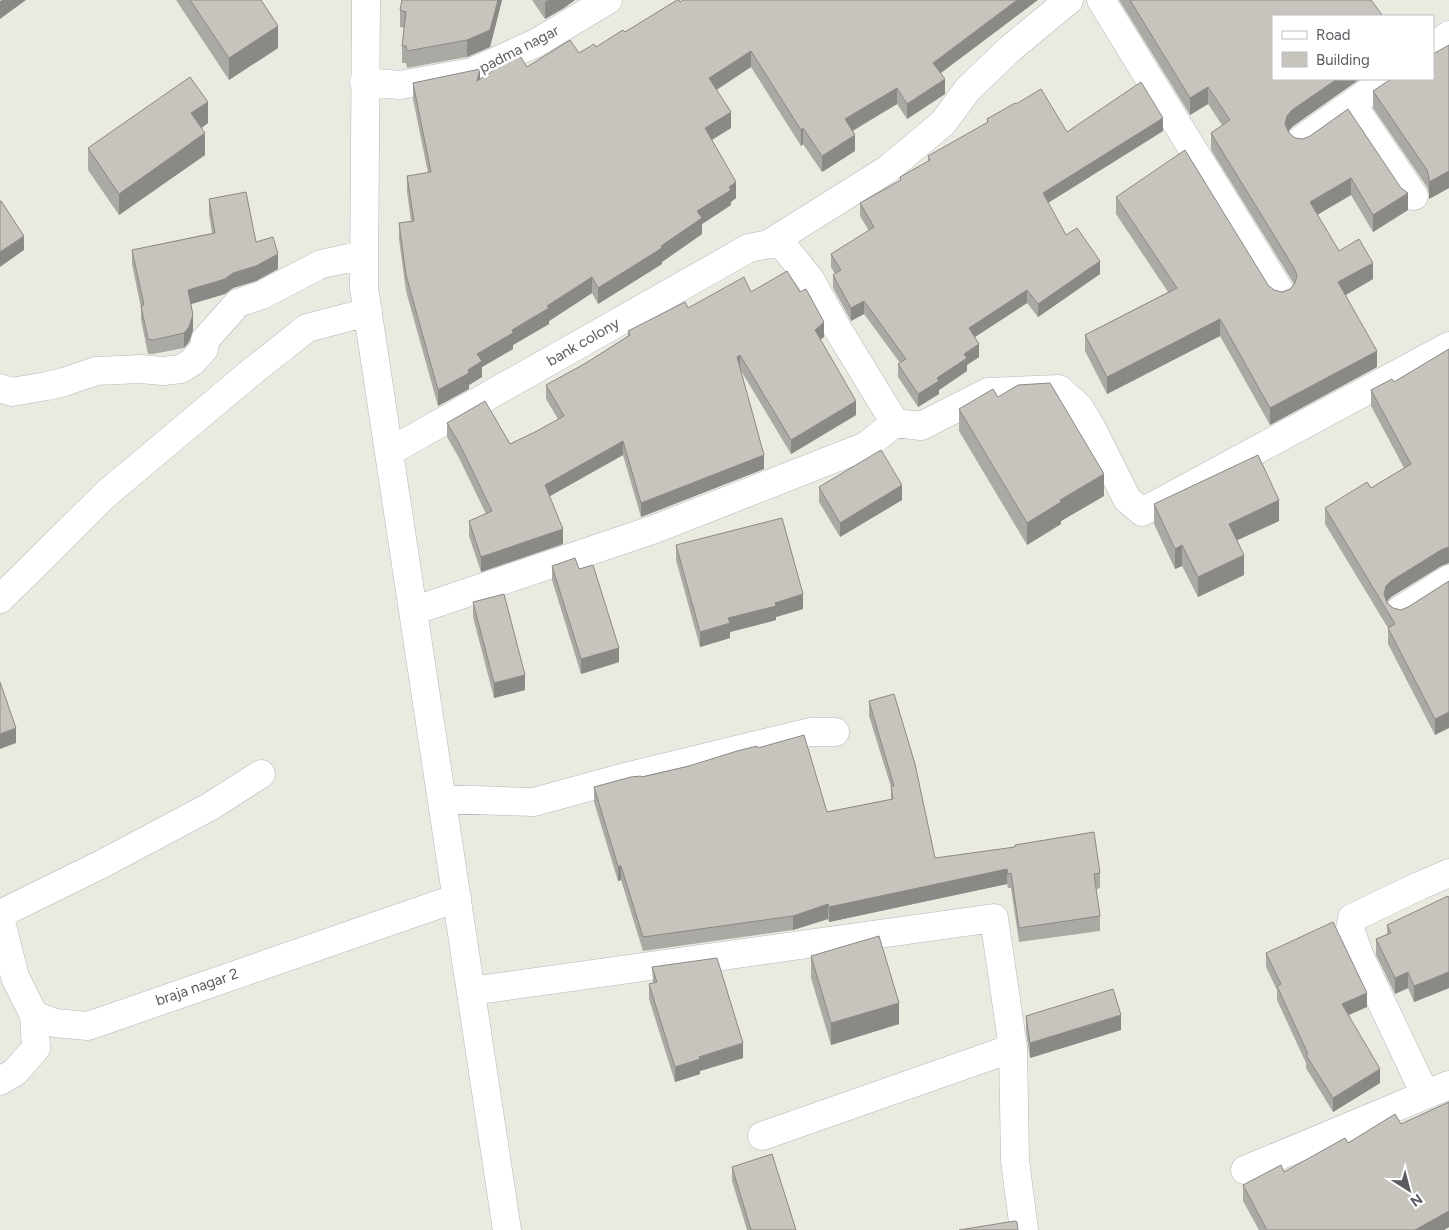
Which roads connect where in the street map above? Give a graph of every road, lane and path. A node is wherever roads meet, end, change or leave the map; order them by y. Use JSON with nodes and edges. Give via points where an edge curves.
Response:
{"nodes":[{"id":1,"x":366,"y":0,"type":"edge"},
{"id":2,"x":608,"y":0,"type":"edge"},
{"id":3,"x":1069,"y":0,"type":"edge"},
{"id":4,"x":1101,"y":0,"type":"edge"},
{"id":5,"x":1449,"y":35,"type":"edge"},
{"id":6,"x":1434,"y":45,"type":"edge"},
{"id":7,"x":1386,"y":80,"type":"edge"},
{"id":8,"x":364,"y":82,"type":"junction"},
{"id":9,"x":1352,"y":104,"type":"junction"},
{"id":10,"x":1301,"y":140,"type":"edge"},
{"id":11,"x":1414,"y":196,"type":"dead end"},
{"id":12,"x":775,"y":242,"type":"junction"},
{"id":13,"x":364,"y":255,"type":"junction"},
{"id":14,"x":1281,"y":293,"type":"edge"},
{"id":15,"x":368,"y":312,"type":"junction"},
{"id":16,"x":1449,"y":346,"type":"edge"},
{"id":17,"x":0,"y":388,"type":"edge"},
{"id":18,"x":895,"y":423,"type":"junction"},
{"id":19,"x":389,"y":452,"type":"junction"},
{"id":20,"x":1449,"y":579,"type":"edge"},
{"id":21,"x":0,"y":599,"type":"edge"},
{"id":22,"x":1400,"y":610,"type":"edge"},
{"id":23,"x":413,"y":611,"type":"junction"},
{"id":24,"x":836,"y":732,"type":"dead end"},
{"id":25,"x":261,"y":774,"type":"dead end"},
{"id":26,"x":442,"y":799,"type":"junction"},
{"id":27,"x":1449,"y":873,"type":"edge"},
{"id":28,"x":456,"y":898,"type":"junction"},
{"id":29,"x":0,"y":914,"type":"edge"},
{"id":30,"x":0,"y":918,"type":"edge"},
{"id":31,"x":471,"y":991,"type":"junction"},
{"id":32,"x":34,"y":1015,"type":"junction"},
{"id":33,"x":1013,"y":1048,"type":"junction"},
{"id":34,"x":0,"y":1081,"type":"edge"},
{"id":35,"x":1437,"y":1090,"type":"edge"},
{"id":36,"x":762,"y":1136,"type":"dead end"},
{"id":37,"x":1245,"y":1170,"type":"dead end"},
{"id":38,"x":507,"y":1230,"type":"edge"},
{"id":39,"x":1024,"y":1230,"type":"edge"}],
"edges":[{"from":1,"to":8,"type":"street"},
{"from":2,"to":8,"type":"street","name":"padma nagar","via":[[536,43],[472,72],[400,85]]},
{"from":3,"to":12,"type":"street","name":"bank colony","via":[[1004,55],[968,89],[942,123],[888,169]]},
{"from":4,"to":14,"type":"street"},
{"from":5,"to":6,"type":"street"},
{"from":7,"to":9,"type":"street"},
{"from":8,"to":13,"type":"street"},
{"from":9,"to":10,"type":"street"},
{"from":9,"to":11,"type":"street"},
{"from":12,"to":18,"type":"street","via":[[810,279]]},
{"from":12,"to":19,"type":"street","name":"bank colony","via":[[749,248]]},
{"from":13,"to":15,"type":"street"},
{"from":13,"to":17,"type":"street","via":[[321,264],[238,303],[205,340],[204,349],[181,369],[96,371],[47,386],[12,392]]},
{"from":15,"to":19,"type":"street"},
{"from":15,"to":21,"type":"street","via":[[307,328],[299,334],[106,494]]},
{"from":16,"to":18,"type":"street","via":[[1142,512],[1127,499],[1079,407],[1059,388],[988,392],[921,426]]},
{"from":18,"to":23,"type":"street","via":[[866,446],[674,522]]},
{"from":19,"to":23,"type":"street"},
{"from":20,"to":22,"type":"street"},
{"from":23,"to":26,"type":"street"},
{"from":24,"to":26,"type":"street","via":[[810,732],[534,802]]},
{"from":25,"to":29,"type":"street","via":[[211,806]]},
{"from":26,"to":28,"type":"street"},
{"from":27,"to":35,"type":"street","via":[[1352,918],[1350,929],[1360,957]]},
{"from":28,"to":31,"type":"street"},
{"from":28,"to":32,"type":"street","name":"braja nagar 2","via":[[88,1026],[55,1023]]},
{"from":30,"to":32,"type":"street","via":[[15,977]]},
{"from":31,"to":33,"type":"street","via":[[994,918]]},
{"from":31,"to":38,"type":"street"},
{"from":32,"to":34,"type":"street","via":[[36,1048],[15,1072]]},
{"from":33,"to":36,"type":"street"},
{"from":33,"to":39,"type":"street","via":[[1015,1160]]},
{"from":35,"to":37,"type":"street"}]}
